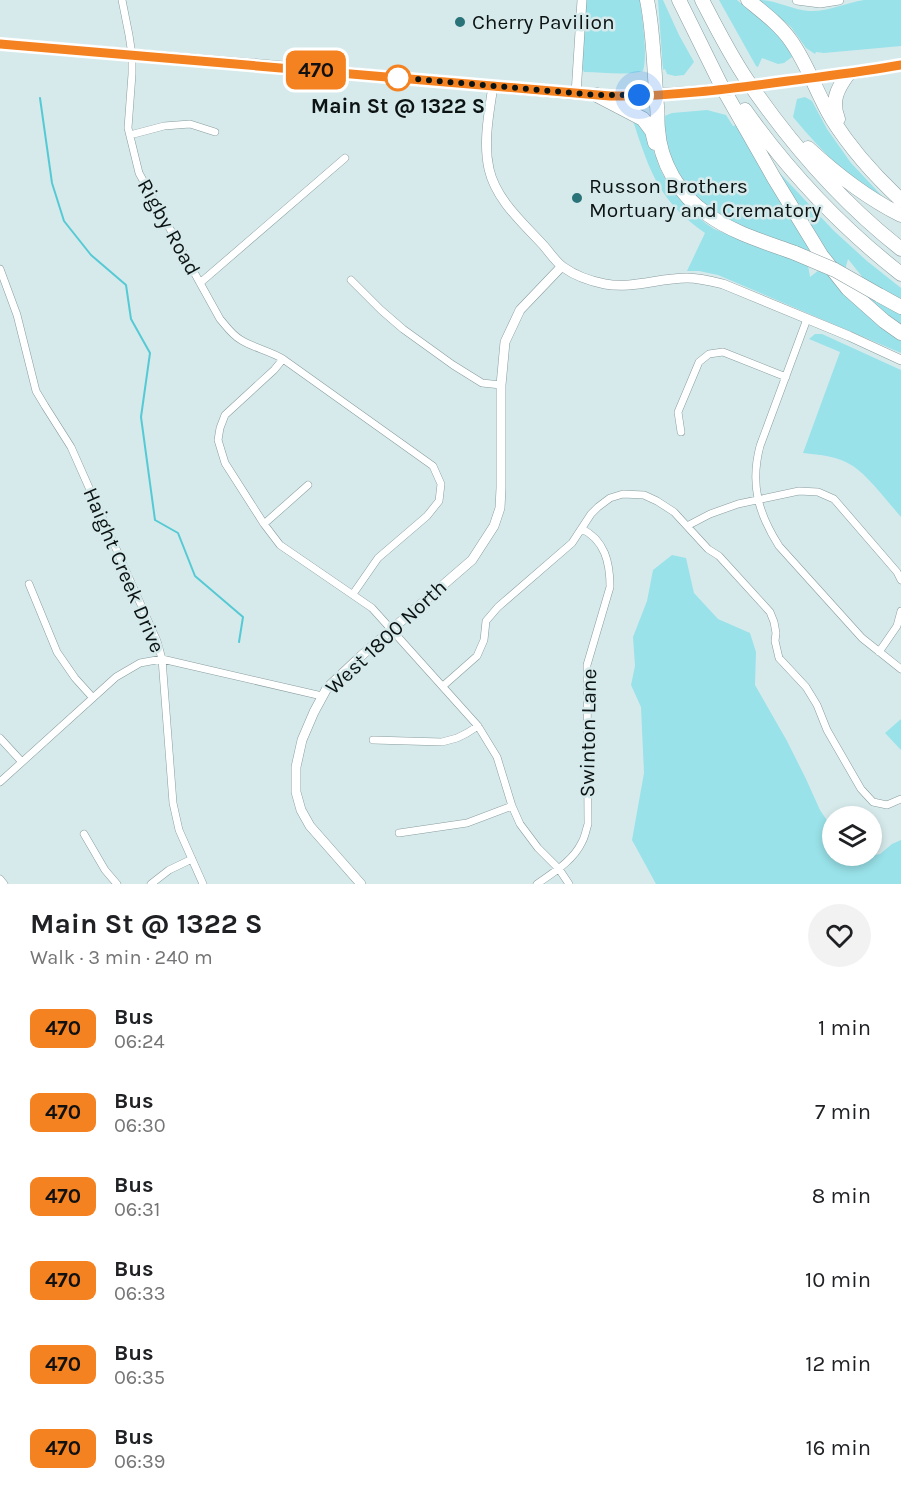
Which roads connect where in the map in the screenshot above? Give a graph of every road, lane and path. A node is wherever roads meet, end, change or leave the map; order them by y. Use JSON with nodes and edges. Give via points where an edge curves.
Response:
{"nodes":[{"id":1,"x":582,"y":0,"type":"edge"},
{"id":2,"x":647,"y":0,"type":"edge"},
{"id":3,"x":679,"y":0,"type":"edge"},
{"id":4,"x":702,"y":0,"type":"edge"},
{"id":5,"x":748,"y":0,"type":"edge"},
{"id":6,"x":801,"y":0,"type":"edge"},
{"id":7,"x":839,"y":0,"type":"edge"},
{"id":8,"x":125,"y":1,"type":"edge"},
{"id":9,"x":0,"y":44,"type":"edge"},
{"id":10,"x":704,"y":48,"type":"junction"},
{"id":11,"x":731,"y":52,"type":"junction"},
{"id":12,"x":132,"y":55,"type":"junction"},
{"id":13,"x":901,"y":65,"type":"edge"},
{"id":14,"x":848,"y":74,"type":"junction"},
{"id":15,"x":812,"y":78,"type":"junction"},
{"id":16,"x":493,"y":87,"type":"junction"},
{"id":17,"x":576,"y":94,"type":"junction"},
{"id":18,"x":597,"y":95,"type":"junction"},
{"id":19,"x":656,"y":95,"type":"junction"},
{"id":20,"x":215,"y":132,"type":"dead end"},
{"id":21,"x":130,"y":135,"type":"junction"},
{"id":22,"x":844,"y":135,"type":"junction"},
{"id":23,"x":345,"y":158,"type":"dead end"},
{"id":24,"x":664,"y":158,"type":"junction"},
{"id":25,"x":901,"y":200,"type":"edge"},
{"id":26,"x":901,"y":215,"type":"edge"},
{"id":27,"x":901,"y":249,"type":"edge"},
{"id":28,"x":562,"y":266,"type":"junction"},
{"id":29,"x":0,"y":269,"type":"edge"},
{"id":30,"x":901,"y":274,"type":"edge"},
{"id":31,"x":351,"y":280,"type":"dead end"},
{"id":32,"x":200,"y":283,"type":"junction"},
{"id":33,"x":901,"y":307,"type":"edge"},
{"id":34,"x":807,"y":319,"type":"junction"},
{"id":35,"x":901,"y":333,"type":"edge"},
{"id":36,"x":283,"y":359,"type":"junction"},
{"id":37,"x":901,"y":360,"type":"edge"},
{"id":38,"x":786,"y":377,"type":"junction"},
{"id":39,"x":501,"y":385,"type":"junction"},
{"id":40,"x":681,"y":432,"type":"dead end"},
{"id":41,"x":308,"y":485,"type":"dead end"},
{"id":42,"x":759,"y":501,"type":"junction"},
{"id":43,"x":264,"y":524,"type":"junction"},
{"id":44,"x":687,"y":526,"type":"junction"},
{"id":45,"x":582,"y":529,"type":"junction"},
{"id":46,"x":901,"y":580,"type":"edge"},
{"id":47,"x":29,"y":584,"type":"dead end"},
{"id":48,"x":353,"y":594,"type":"junction"},
{"id":49,"x":901,"y":611,"type":"edge"},
{"id":50,"x":391,"y":630,"type":"junction"},
{"id":51,"x":879,"y":652,"type":"junction"},
{"id":52,"x":162,"y":659,"type":"junction"},
{"id":53,"x":901,"y":669,"type":"edge"},
{"id":54,"x":443,"y":686,"type":"junction"},
{"id":55,"x":322,"y":696,"type":"junction"},
{"id":56,"x":93,"y":698,"type":"junction"},
{"id":57,"x":478,"y":726,"type":"junction"},
{"id":58,"x":0,"y":738,"type":"edge"},
{"id":59,"x":373,"y":740,"type":"dead end"},
{"id":60,"x":22,"y":762,"type":"junction"},
{"id":61,"x":0,"y":782,"type":"edge"},
{"id":62,"x":901,"y":799,"type":"edge"},
{"id":63,"x":512,"y":806,"type":"junction"},
{"id":64,"x":399,"y":833,"type":"dead end"},
{"id":65,"x":84,"y":834,"type":"dead end"},
{"id":66,"x":192,"y":859,"type":"junction"},
{"id":67,"x":559,"y":868,"type":"junction"},
{"id":68,"x":0,"y":879,"type":"edge"},
{"id":69,"x":4,"y":884,"type":"edge"},
{"id":70,"x":117,"y":884,"type":"edge"},
{"id":71,"x":151,"y":884,"type":"edge"},
{"id":72,"x":203,"y":884,"type":"edge"},
{"id":73,"x":361,"y":884,"type":"edge"},
{"id":74,"x":537,"y":884,"type":"edge"},
{"id":75,"x":569,"y":884,"type":"edge"}],
"edges":[{"from":1,"to":17,"type":"street"},
{"from":2,"to":19,"type":"highway"},
{"from":3,"to":10,"type":"highway"},
{"from":4,"to":11,"type":"highway"},
{"from":5,"to":15,"type":"highway","via":[[792,42]]},
{"from":6,"to":7,"type":"street"},
{"from":8,"to":12,"type":"street","name":"Rigby Road"},
{"from":9,"to":12,"type":"main road"},
{"from":10,"to":30,"type":"highway","via":[[749,117],[798,177],[849,230]]},
{"from":10,"to":35,"type":"highway","via":[[727,95],[821,255],[848,289]]},
{"from":11,"to":26,"type":"highway","via":[[812,151],[861,191]]},
{"from":11,"to":27,"type":"highway","via":[[772,115],[824,178]]},
{"from":12,"to":16,"type":"main road"},
{"from":12,"to":21,"type":"street","name":"Rigby Road"},
{"from":13,"to":14,"type":"main road"},
{"from":14,"to":15,"type":"main road"},
{"from":14,"to":22,"type":"highway","via":[[840,85],[834,110]]},
{"from":15,"to":19,"type":"main road","bridge":true},
{"from":15,"to":22,"type":"highway"},
{"from":16,"to":17,"type":"main road"},
{"from":16,"to":28,"type":"street","via":[[487,142],[493,180],[506,204]]},
{"from":17,"to":18,"type":"main road"},
{"from":18,"to":19,"type":"main road"},
{"from":18,"to":24,"type":"highway","via":[[643,119]]},
{"from":19,"to":24,"type":"highway"},
{"from":20,"to":21,"type":"street","via":[[190,124]]},
{"from":21,"to":32,"type":"street","name":"Rigby Road","via":[[139,173]]},
{"from":22,"to":25,"type":"highway"},
{"from":23,"to":32,"type":"street"},
{"from":24,"to":33,"type":"highway","bridge":true,"via":[[684,193],[706,214],[739,232],[835,270]]},
{"from":28,"to":34,"type":"street","via":[[587,280],[607,284],[705,280]]},
{"from":28,"to":39,"type":"street","name":"West 1800 North","via":[[520,310],[505,342]]},
{"from":29,"to":52,"type":"street","name":"Haight Creek Drive","via":[[17,315],[36,391],[71,447]]},
{"from":31,"to":39,"type":"street","via":[[403,329],[453,365],[482,383]]},
{"from":32,"to":36,"type":"street","name":"Rigby Road","via":[[232,334]]},
{"from":34,"to":37,"type":"street"},
{"from":34,"to":38,"type":"street"},
{"from":36,"to":43,"type":"street","via":[[225,415],[218,440],[225,463]]},
{"from":36,"to":48,"type":"street","name":"Rigby Road","via":[[434,466],[441,484],[439,501],[378,558]]},
{"from":38,"to":40,"type":"street","via":[[723,352],[709,354],[699,362],[678,412]]},
{"from":38,"to":42,"type":"street","via":[[756,463]]},
{"from":39,"to":50,"type":"street","name":"West 1800 North","via":[[501,488],[494,526],[472,560]]},
{"from":41,"to":43,"type":"street"},
{"from":42,"to":44,"type":"street","via":[[720,510]]},
{"from":42,"to":46,"type":"street","via":[[799,491],[818,492],[834,499]]},
{"from":42,"to":51,"type":"street","via":[[779,546]]},
{"from":43,"to":48,"type":"street","via":[[280,545]]},
{"from":44,"to":45,"type":"street","via":[[657,501],[644,495],[623,494],[598,507]]},
{"from":44,"to":62,"type":"street","via":[[770,612],[779,658],[806,687],[861,789],[873,802],[887,805]]},
{"from":45,"to":54,"type":"street","via":[[572,543],[498,607],[486,621],[477,656]]},
{"from":45,"to":67,"type":"street","name":"Swinton Lane","via":[[597,539],[603,549],[610,587],[587,665],[588,824],[576,852]]},
{"from":47,"to":56,"type":"street","via":[[57,652]]},
{"from":48,"to":50,"type":"street"},
{"from":49,"to":51,"type":"street","via":[[897,626]]},
{"from":50,"to":54,"type":"street"},
{"from":50,"to":55,"type":"street","name":"West 1800 North"},
{"from":51,"to":53,"type":"street"},
{"from":52,"to":55,"type":"street"},
{"from":52,"to":56,"type":"street","via":[[140,663],[116,677]]},
{"from":52,"to":66,"type":"street","name":"Haight Creek Drive","via":[[173,803]]},
{"from":54,"to":57,"type":"street"},
{"from":55,"to":73,"type":"street","name":"West 1800 North","via":[[302,740],[296,792],[310,826]]},
{"from":56,"to":60,"type":"street"},
{"from":57,"to":59,"type":"street","via":[[442,742]]},
{"from":57,"to":63,"type":"street","via":[[497,757]]},
{"from":58,"to":60,"type":"street"},
{"from":60,"to":61,"type":"street"},
{"from":63,"to":64,"type":"street","via":[[467,823]]},
{"from":63,"to":67,"type":"street","via":[[530,838]]},
{"from":65,"to":70,"type":"street"},
{"from":66,"to":71,"type":"street"},
{"from":66,"to":72,"type":"street","name":"Haight Creek Drive"},
{"from":67,"to":74,"type":"street","name":"Swinton Lane"},
{"from":67,"to":75,"type":"street"},
{"from":68,"to":69,"type":"street"}]}
